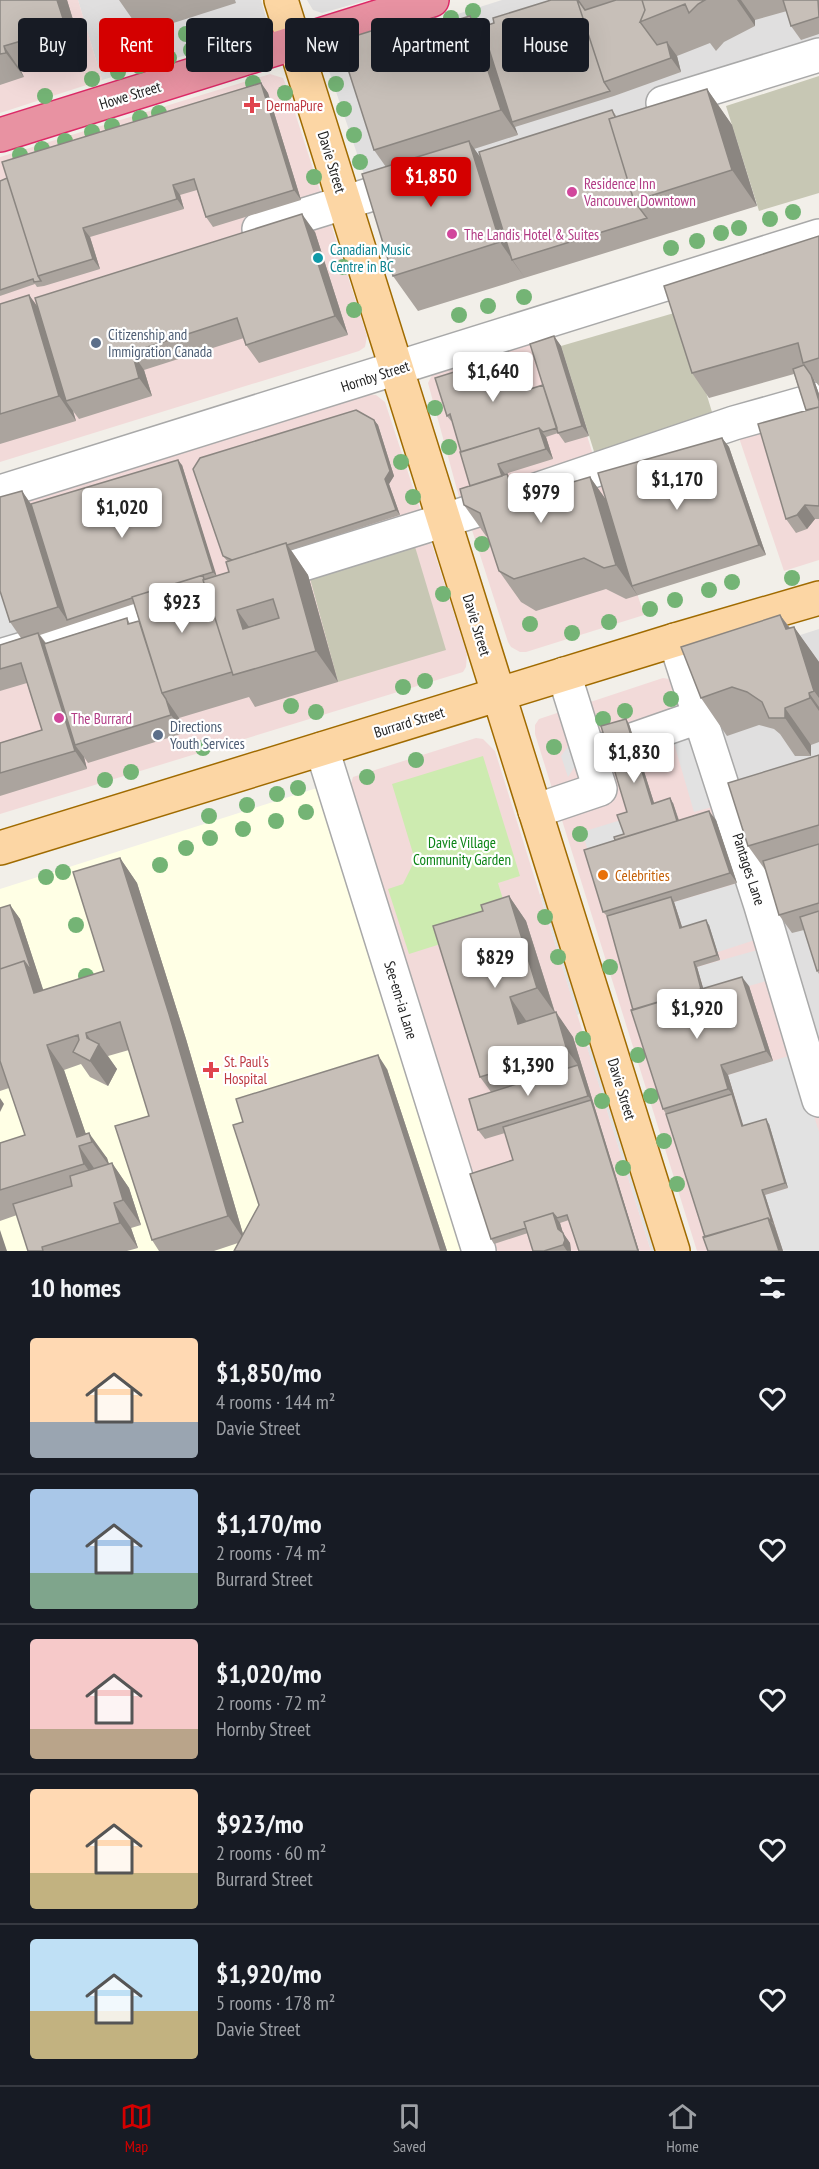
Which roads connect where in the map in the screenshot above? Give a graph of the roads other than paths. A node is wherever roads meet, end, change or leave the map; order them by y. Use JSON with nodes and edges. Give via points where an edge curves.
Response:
{"nodes":[{"id":1,"x":281,"y":0,"type":"edge"},
{"id":2,"x":432,"y":0,"type":"edge"},
{"id":3,"x":286,"y":18,"type":"edge"},
{"id":4,"x":359,"y":23,"type":"edge"},
{"id":5,"x":285,"y":46,"type":"edge"},
{"id":6,"x":819,"y":55,"type":"edge"},
{"id":7,"x":303,"y":72,"type":"edge"},
{"id":8,"x":637,"y":111,"type":"edge"},
{"id":9,"x":0,"y":135,"type":"edge"},
{"id":10,"x":444,"y":172,"type":"edge"},
{"id":11,"x":345,"y":203,"type":"junction"},
{"id":12,"x":819,"y":236,"type":"edge"},
{"id":13,"x":230,"y":239,"type":"edge"},
{"id":14,"x":397,"y":369,"type":"junction"},
{"id":15,"x":819,"y":399,"type":"edge"},
{"id":16,"x":0,"y":492,"type":"edge"},
{"id":17,"x":444,"y":520,"type":"junction"},
{"id":18,"x":819,"y":598,"type":"edge"},
{"id":19,"x":675,"y":639,"type":"junction"},
{"id":20,"x":0,"y":656,"type":"edge"},
{"id":21,"x":564,"y":674,"type":"junction"},
{"id":22,"x":498,"y":694,"type":"junction"},
{"id":23,"x":701,"y":716,"type":"junction"},
{"id":24,"x":322,"y":748,"type":"junction"},
{"id":25,"x":590,"y":754,"type":"junction"},
{"id":26,"x":535,"y":811,"type":"junction"},
{"id":27,"x":0,"y":848,"type":"edge"},
{"id":28,"x":819,"y":1100,"type":"edge"},
{"id":29,"x":479,"y":1251,"type":"edge"},
{"id":30,"x":673,"y":1251,"type":"edge"}],
"edges":[{"from":1,"to":3,"type":"main road","name":"Davie Street"},
{"from":2,"to":4,"type":"highway","name":"Howe Street"},
{"from":5,"to":9,"type":"highway","name":"Howe Street"},
{"from":6,"to":8,"type":"street"},
{"from":7,"to":11,"type":"main road","name":"Davie Street"},
{"from":10,"to":11,"type":"street"},
{"from":11,"to":13,"type":"street"},
{"from":11,"to":14,"type":"main road","name":"Davie Street"},
{"from":12,"to":14,"type":"street","name":"Hornby Street"},
{"from":14,"to":16,"type":"street","name":"Hornby Street"},
{"from":14,"to":17,"type":"main road","name":"Davie Street"},
{"from":15,"to":17,"type":"street","via":[[734,423]]},
{"from":17,"to":20,"type":"street"},
{"from":17,"to":22,"type":"main road","name":"Davie Street"},
{"from":18,"to":19,"type":"main road","name":"Burrard Street"},
{"from":19,"to":21,"type":"main road","name":"Burrard Street"},
{"from":19,"to":23,"type":"street","name":"Pantages Lane"},
{"from":21,"to":22,"type":"main road","name":"Burrard Street"},
{"from":21,"to":25,"type":"street"},
{"from":22,"to":24,"type":"main road","name":"Burrard Street"},
{"from":22,"to":26,"type":"main road","name":"Davie Street"},
{"from":23,"to":25,"type":"street"},
{"from":23,"to":28,"type":"street","name":"Pantages Lane"},
{"from":24,"to":27,"type":"main road","name":"Burrard Street"},
{"from":24,"to":29,"type":"street","name":"See-em-ia Lane"},
{"from":25,"to":26,"type":"street","via":[[600,789]]},
{"from":26,"to":30,"type":"main road","name":"Davie Street"}]}
